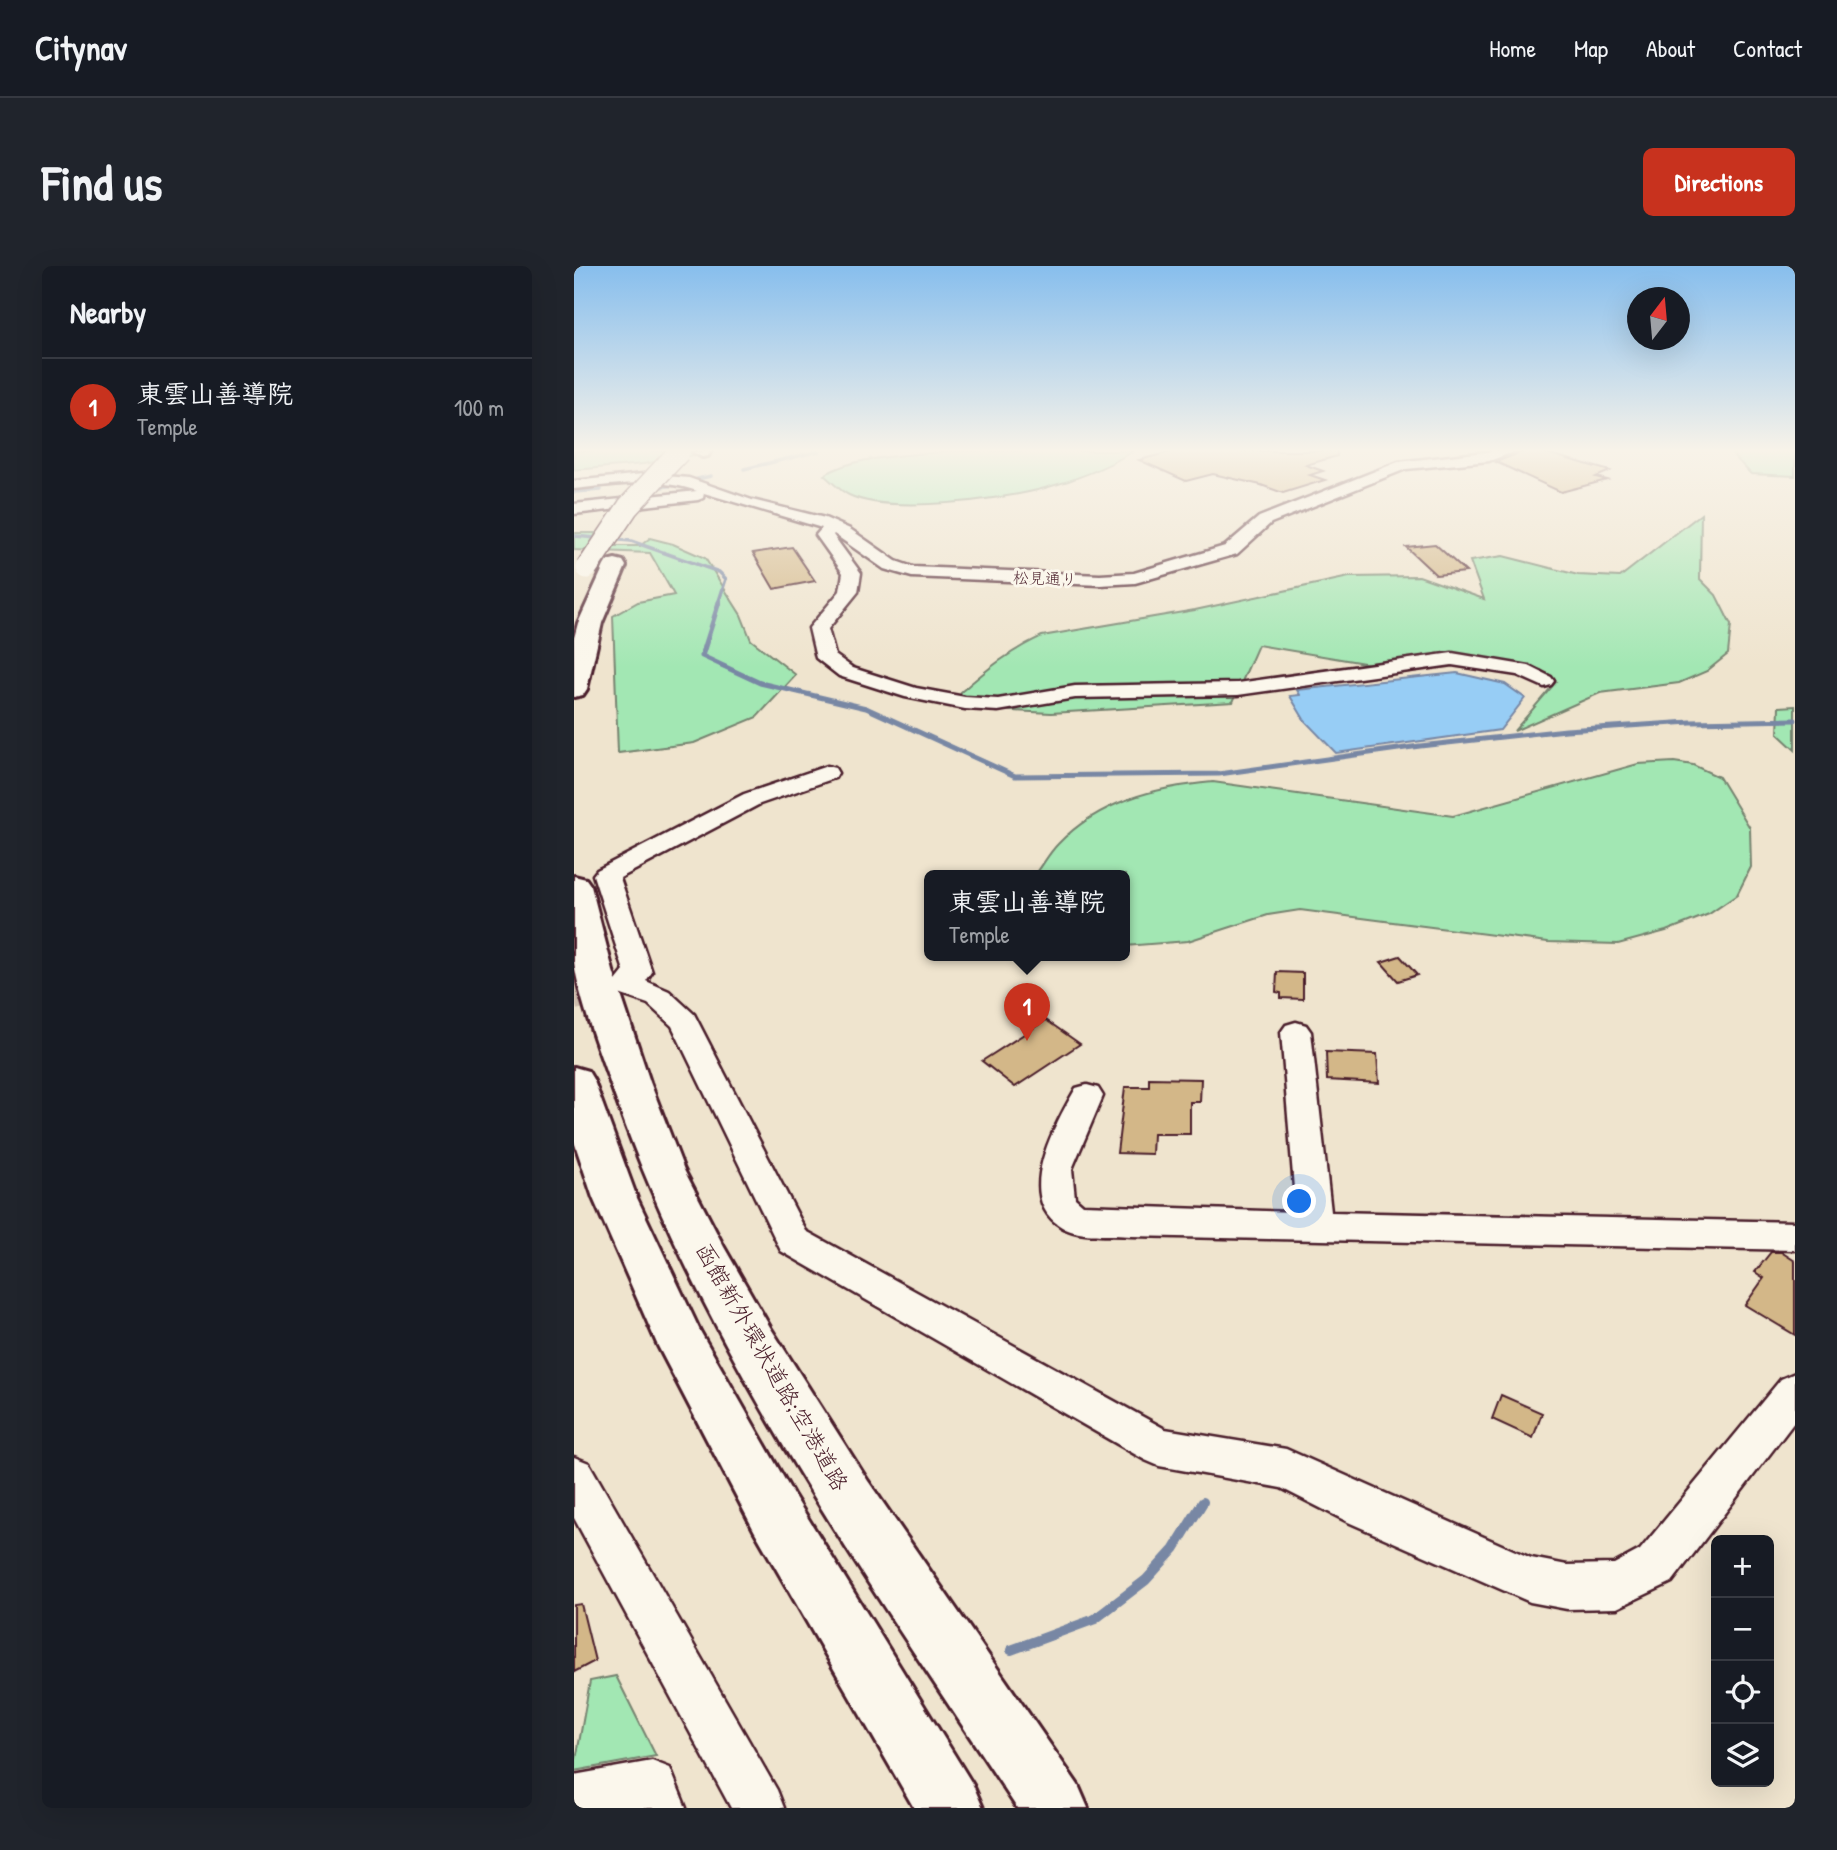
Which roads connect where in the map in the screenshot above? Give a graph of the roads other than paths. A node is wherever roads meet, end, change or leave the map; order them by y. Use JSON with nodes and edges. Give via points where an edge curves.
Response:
{"nodes":[{"id":1,"x":618,"y":523,"type":"edge"},
{"id":2,"x":642,"y":523,"type":"edge"},
{"id":3,"x":818,"y":523,"type":"edge"},
{"id":4,"x":1262,"y":523,"type":"edge"},
{"id":5,"x":832,"y":527,"type":"junction"},
{"id":6,"x":637,"y":529,"type":"dead end"},
{"id":7,"x":621,"y":556,"type":"dead end"},
{"id":8,"x":583,"y":576,"type":"dead end"},
{"id":9,"x":1544,"y":681,"type":"dead end"},
{"id":10,"x":574,"y":689,"type":"edge"},
{"id":11,"x":827,"y":773,"type":"dead end"},
{"id":12,"x":574,"y":886,"type":"edge"},
{"id":13,"x":1296,"y":1032,"type":"dead end"},
{"id":14,"x":574,"y":1081,"type":"edge"},
{"id":15,"x":1087,"y":1096,"type":"dead end"},
{"id":16,"x":1314,"y":1226,"type":"junction"},
{"id":17,"x":1794,"y":1236,"type":"edge"},
{"id":18,"x":1795,"y":1391,"type":"edge"},
{"id":19,"x":574,"y":1477,"type":"edge"},
{"id":20,"x":586,"y":1526,"type":"edge"},
{"id":21,"x":574,"y":1800,"type":"edge"},
{"id":22,"x":661,"y":1808,"type":"edge"},
{"id":23,"x":759,"y":1808,"type":"edge"},
{"id":24,"x":950,"y":1808,"type":"edge"},
{"id":25,"x":1055,"y":1808,"type":"edge"}],
"edges":[{"from":1,"to":8,"type":"highway","bridge":true},
{"from":2,"to":6,"type":"highway"},
{"from":3,"to":5,"type":"street","name":"松見通り"},
{"from":4,"to":5,"type":"street","name":"松見通り","via":[[1231,550],[1135,578],[1100,580],[912,572],[890,565]]},
{"from":5,"to":9,"type":"street","via":[[824,535],[852,573],[849,593],[818,628],[826,658],[845,672],[912,694],[998,705],[1075,692],[1238,690],[1452,659],[1522,670]]},
{"from":7,"to":10,"type":"highway","via":[[590,623]]},
{"from":11,"to":18,"type":"street","via":[[752,799],[607,875],[638,972],[626,986],[645,988],[661,997],[684,1021],[793,1241],[1158,1447],[1286,1469],[1530,1580],[1567,1587],[1617,1586],[1656,1566]]},
{"from":12,"to":25,"type":"highway","name":"函館新外環状道路;空港道路","via":[[615,1045],[665,1176],[726,1293],[832,1473]]},
{"from":13,"to":16,"type":"street"},
{"from":14,"to":24,"type":"highway","via":[[615,1198],[683,1346],[774,1513]]},
{"from":15,"to":16,"type":"street","via":[[1055,1169],[1058,1204],[1075,1218]]},
{"from":16,"to":17,"type":"street"},
{"from":19,"to":20,"type":"street"},
{"from":20,"to":23,"type":"street"},
{"from":21,"to":22,"type":"street","via":[[652,1786]]}]}
